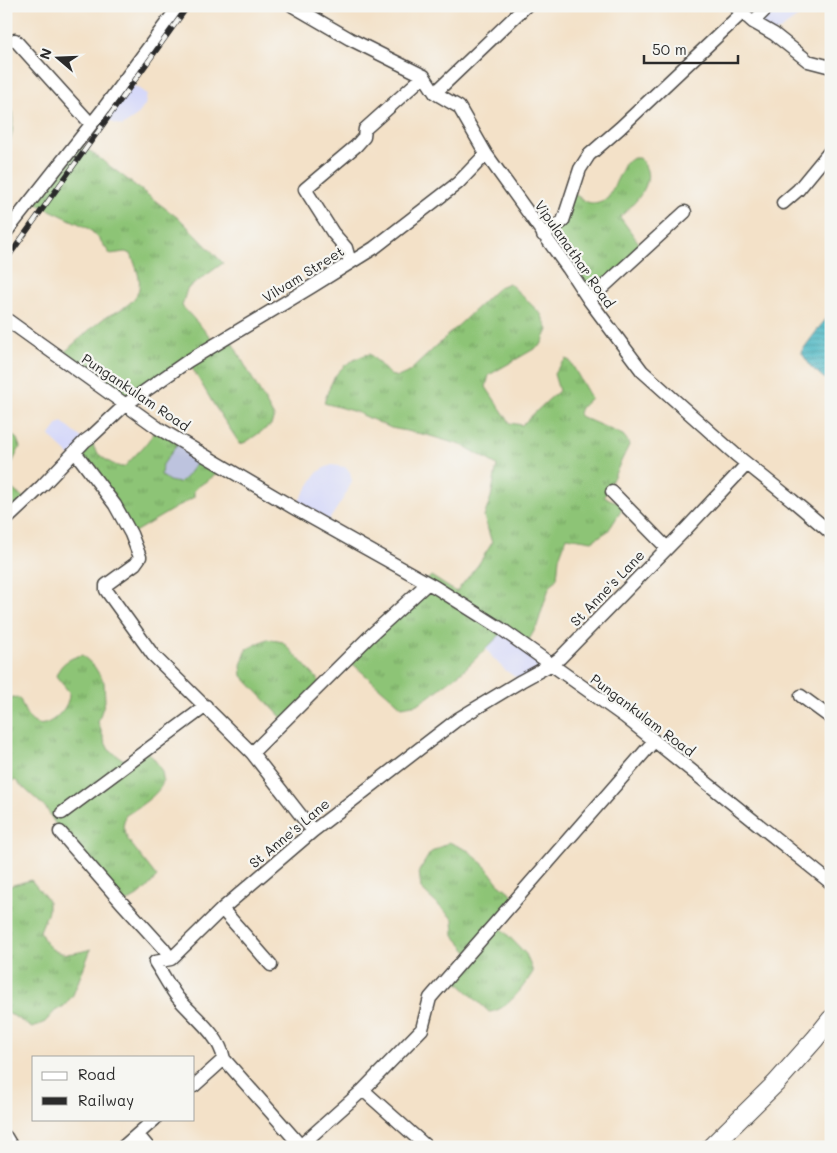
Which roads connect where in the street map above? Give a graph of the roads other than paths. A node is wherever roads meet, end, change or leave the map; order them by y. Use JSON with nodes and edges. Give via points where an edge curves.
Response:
{"nodes":[{"id":1,"x":179,"y":6,"type":"edge"},
{"id":2,"x":293,"y":6,"type":"edge"},
{"id":3,"x":526,"y":6,"type":"edge"},
{"id":4,"x":769,"y":6,"type":"edge"},
{"id":5,"x":738,"y":10,"type":"edge"},
{"id":6,"x":753,"y":22,"type":"junction"},
{"id":7,"x":15,"y":40,"type":"dead end"},
{"id":8,"x":831,"y":67,"type":"edge"},
{"id":9,"x":424,"y":76,"type":"junction"},
{"id":10,"x":435,"y":93,"type":"junction"},
{"id":11,"x":91,"y":124,"type":"junction"},
{"id":12,"x":831,"y":150,"type":"edge"},
{"id":13,"x":486,"y":154,"type":"junction"},
{"id":14,"x":783,"y":203,"type":"dead end"},
{"id":15,"x":684,"y":212,"type":"dead end"},
{"id":16,"x":6,"y":232,"type":"edge"},
{"id":17,"x":543,"y":235,"type":"junction"},
{"id":18,"x":350,"y":262,"type":"junction"},
{"id":19,"x":589,"y":300,"type":"junction"},
{"id":20,"x":6,"y":319,"type":"edge"},
{"id":21,"x":125,"y":405,"type":"junction"},
{"id":22,"x":75,"y":452,"type":"junction"},
{"id":23,"x":747,"y":464,"type":"junction"},
{"id":24,"x":612,"y":492,"type":"dead end"},
{"id":25,"x":6,"y":520,"type":"edge"},
{"id":26,"x":831,"y":533,"type":"edge"},
{"id":27,"x":667,"y":548,"type":"junction"},
{"id":28,"x":428,"y":583,"type":"junction"},
{"id":29,"x":552,"y":664,"type":"junction"},
{"id":30,"x":802,"y":696,"type":"dead end"},
{"id":31,"x":206,"y":706,"type":"junction"},
{"id":32,"x":831,"y":718,"type":"edge"},
{"id":33,"x":654,"y":741,"type":"junction"},
{"id":34,"x":252,"y":753,"type":"junction"},
{"id":35,"x":62,"y":813,"type":"dead end"},
{"id":36,"x":313,"y":831,"type":"junction"},
{"id":37,"x":60,"y":832,"type":"dead end"},
{"id":38,"x":831,"y":882,"type":"edge"},
{"id":39,"x":222,"y":909,"type":"junction"},
{"id":40,"x":171,"y":959,"type":"junction"},
{"id":41,"x":271,"y":965,"type":"dead end"},
{"id":42,"x":831,"y":1019,"type":"edge"},
{"id":43,"x":224,"y":1059,"type":"junction"},
{"id":44,"x":195,"y":1085,"type":"edge"},
{"id":45,"x":363,"y":1090,"type":"junction"},
{"id":46,"x":154,"y":1120,"type":"edge"},
{"id":47,"x":138,"y":1134,"type":"junction"},
{"id":48,"x":6,"y":1137,"type":"edge"},
{"id":49,"x":299,"y":1146,"type":"edge"},
{"id":50,"x":12,"y":1147,"type":"edge"},
{"id":51,"x":123,"y":1147,"type":"edge"},
{"id":52,"x":148,"y":1147,"type":"edge"},
{"id":53,"x":427,"y":1147,"type":"edge"},
{"id":54,"x":711,"y":1147,"type":"edge"}],
"edges":[{"from":1,"to":11,"type":"street"},
{"from":2,"to":9,"type":"street"},
{"from":3,"to":10,"type":"street"},
{"from":4,"to":6,"type":"street"},
{"from":5,"to":6,"type":"street"},
{"from":5,"to":17,"type":"street","via":[[589,155],[580,169],[563,221]]},
{"from":6,"to":8,"type":"street","via":[[808,61]]},
{"from":7,"to":11,"type":"street"},
{"from":9,"to":10,"type":"street","name":"Vipulanathar Road"},
{"from":9,"to":18,"type":"street","via":[[365,129],[364,137],[356,146],[304,189],[346,248]]},
{"from":10,"to":13,"type":"street","name":"Vipulanathar Road","via":[[459,107]]},
{"from":11,"to":16,"type":"street"},
{"from":12,"to":14,"type":"street"},
{"from":13,"to":17,"type":"street","name":"Vipulanathar Road"},
{"from":13,"to":18,"type":"street","name":"Vilvam Street","via":[[458,183],[374,248]]},
{"from":15,"to":19,"type":"street"},
{"from":17,"to":19,"type":"street","name":"Vipulanathar Road"},
{"from":18,"to":21,"type":"street","name":"Vilvam Street","via":[[188,361]]},
{"from":19,"to":23,"type":"street","name":"Vipulanathar Road","via":[[642,371]]},
{"from":20,"to":21,"type":"street","name":"Pungankulam Road"},
{"from":21,"to":22,"type":"street","name":"Vilvam Street"},
{"from":21,"to":28,"type":"street","name":"Pungankulam Road","via":[[294,508]]},
{"from":22,"to":25,"type":"street","name":"Vilvam Street"},
{"from":22,"to":31,"type":"street","via":[[115,505],[140,557],[106,585],[106,590],[153,656]]},
{"from":23,"to":26,"type":"street","name":"Vipulanathar Road"},
{"from":23,"to":27,"type":"street","name":"St Anne's Lane"},
{"from":24,"to":27,"type":"street"},
{"from":27,"to":29,"type":"street","name":"St Anne's Lane"},
{"from":28,"to":29,"type":"street","name":"Pungankulam Road"},
{"from":28,"to":34,"type":"street"},
{"from":29,"to":33,"type":"street","name":"Pungankulam Road"},
{"from":29,"to":36,"type":"street","name":"St Anne's Lane","via":[[458,719]]},
{"from":30,"to":32,"type":"street"},
{"from":31,"to":34,"type":"street"},
{"from":31,"to":35,"type":"street"},
{"from":33,"to":38,"type":"street","name":"Pungankulam Road"},
{"from":33,"to":45,"type":"street","name":"St Anne's Lane","via":[[430,998],[422,1029]]},
{"from":34,"to":36,"type":"street"},
{"from":36,"to":39,"type":"street","name":"St Anne's Lane"},
{"from":37,"to":40,"type":"street"},
{"from":39,"to":40,"type":"street","name":"St Anne's Lane"},
{"from":39,"to":41,"type":"street"},
{"from":40,"to":43,"type":"street","name":"St Anne's Lane","via":[[155,962],[177,997],[212,1036]]},
{"from":42,"to":54,"type":"main road","via":[[776,1083]]},
{"from":43,"to":44,"type":"street"},
{"from":43,"to":49,"type":"street","name":"St Anne's Lane"},
{"from":45,"to":49,"type":"street","name":"St Anne's Lane"},
{"from":45,"to":53,"type":"street"},
{"from":46,"to":47,"type":"street"},
{"from":47,"to":51,"type":"street"},
{"from":47,"to":52,"type":"street"},
{"from":48,"to":50,"type":"street"}]}
